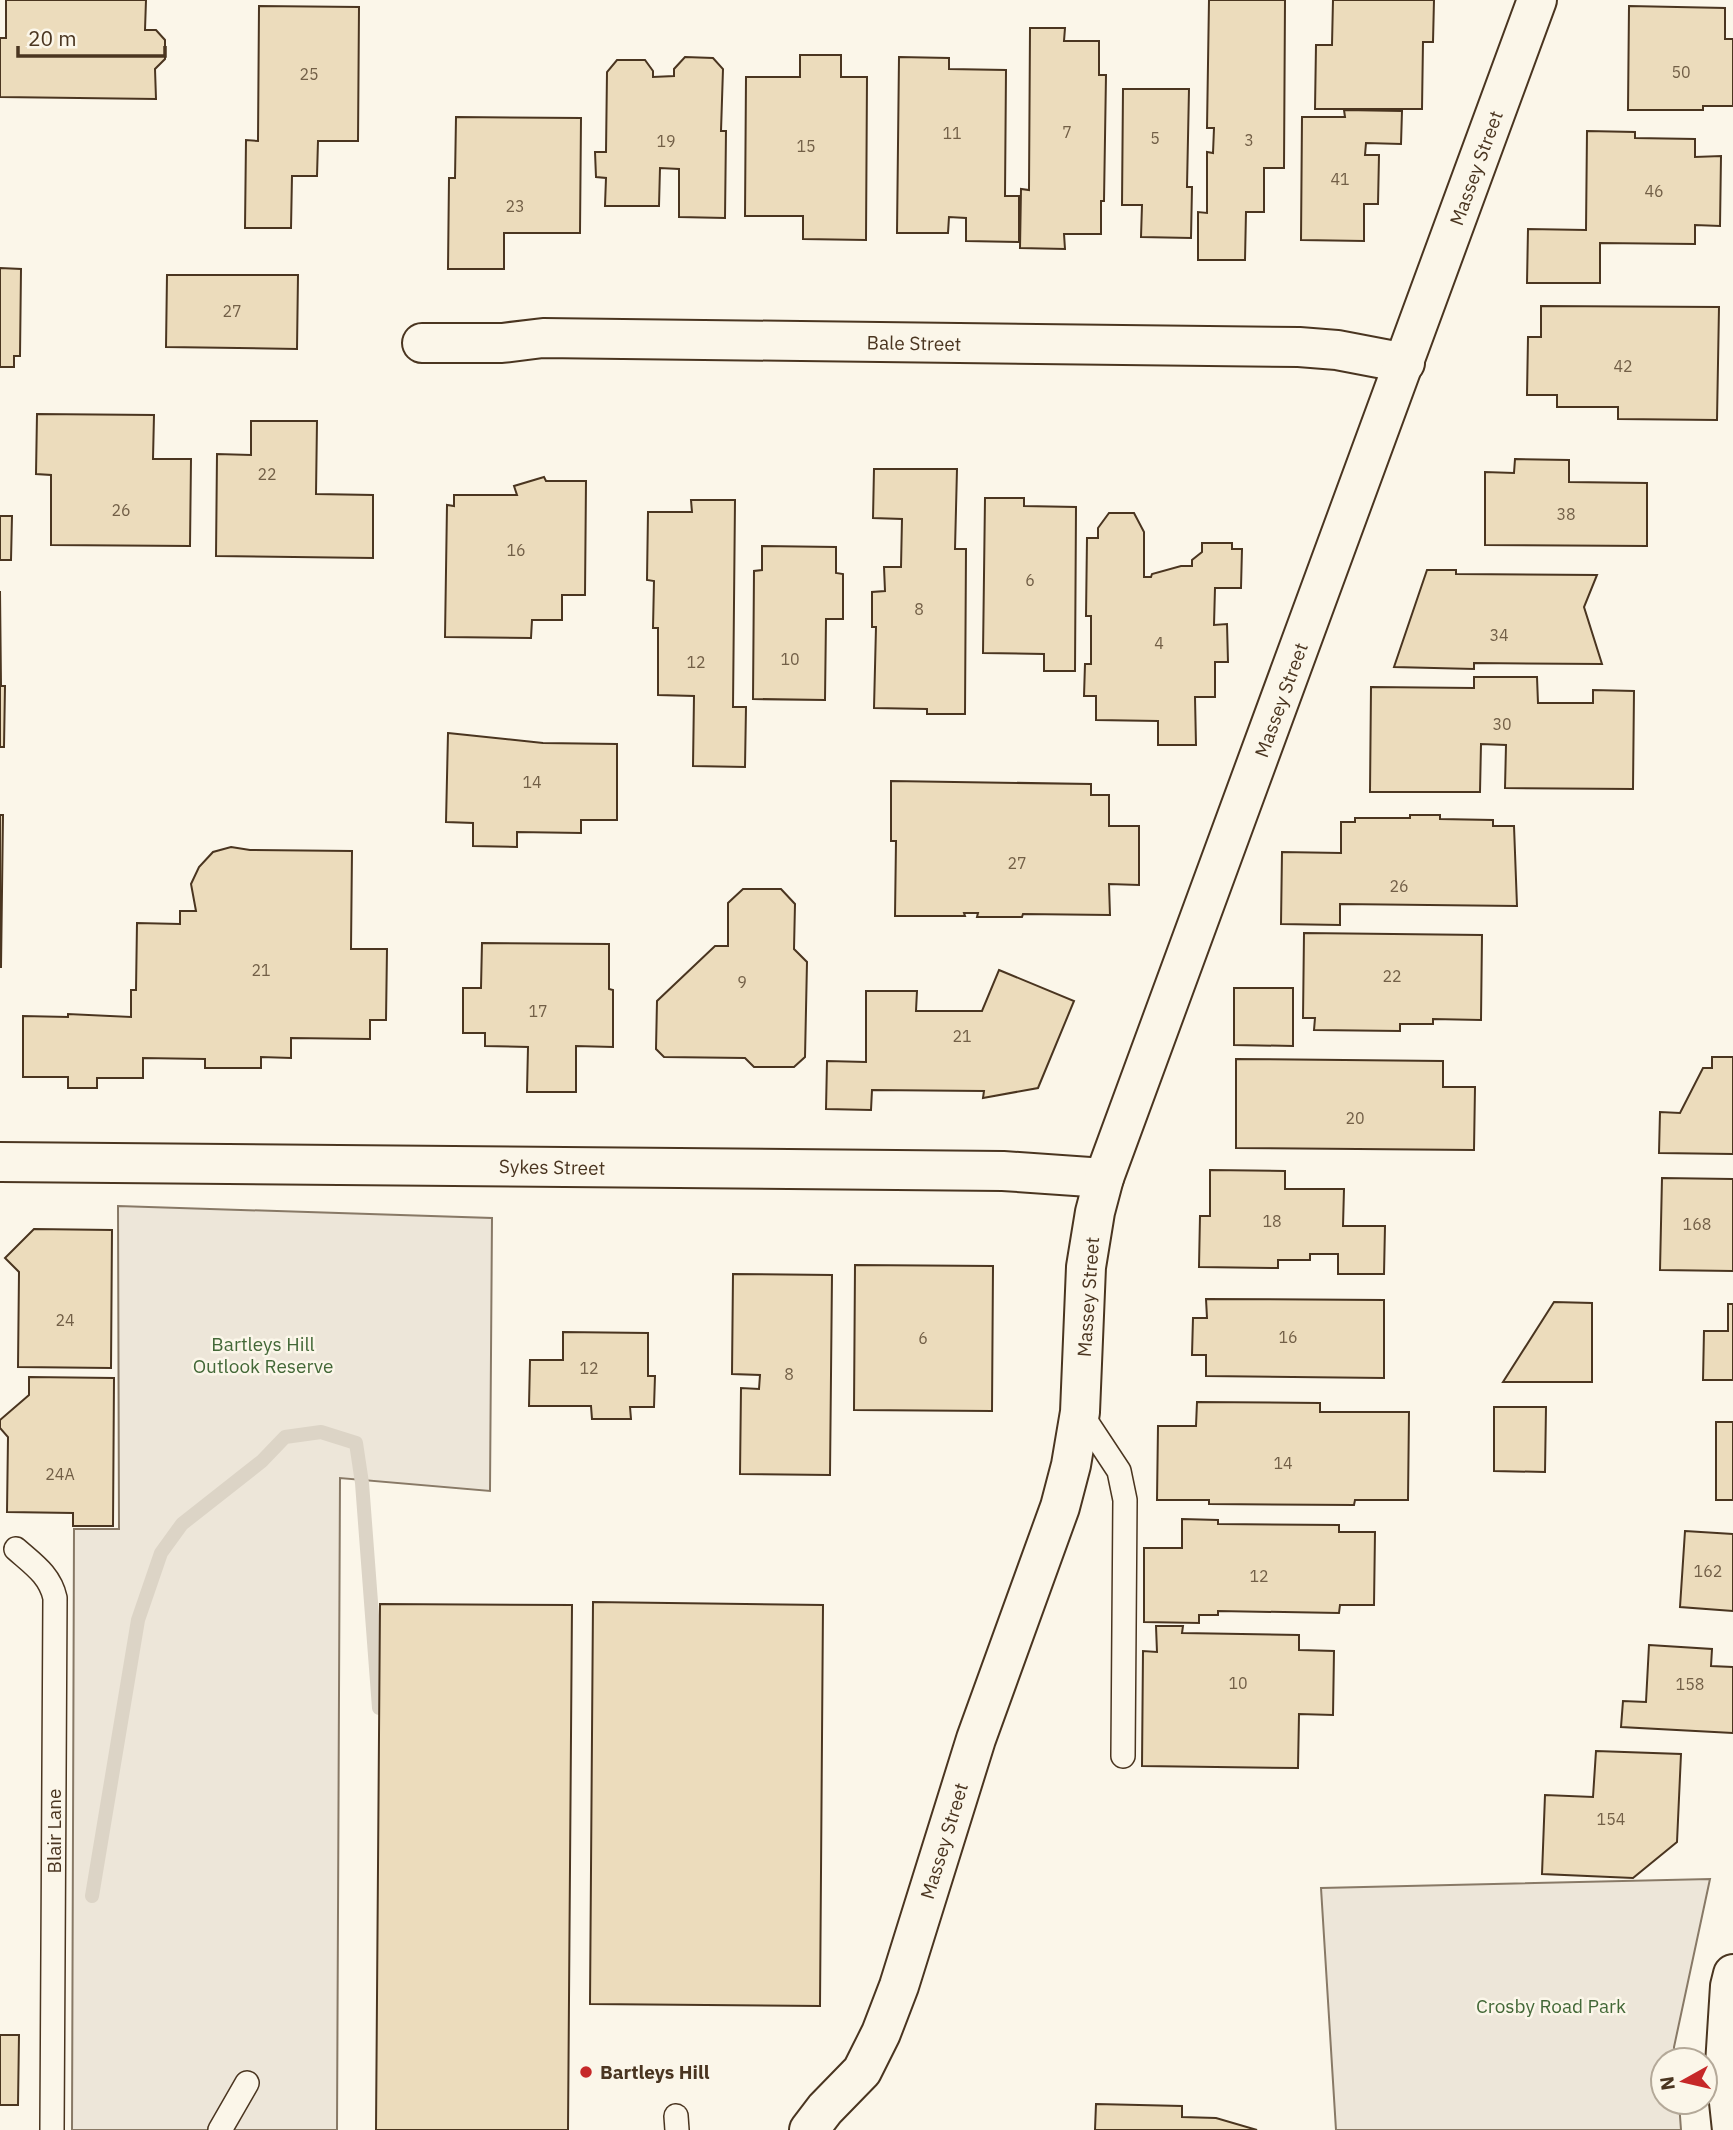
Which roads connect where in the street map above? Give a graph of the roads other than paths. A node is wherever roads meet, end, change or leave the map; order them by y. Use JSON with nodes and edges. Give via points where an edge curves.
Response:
{"nodes":[{"id":1,"x":1537,"y":0,"type":"edge"},
{"id":2,"x":422,"y":344,"type":"dead end"},
{"id":3,"x":1405,"y":363,"type":"junction"},
{"id":4,"x":0,"y":1162,"type":"edge"},
{"id":5,"x":1104,"y":1178,"type":"junction"},
{"id":6,"x":1080,"y":1412,"type":"junction"},
{"id":7,"x":16,"y":1549,"type":"dead end"},
{"id":8,"x":1124,"y":1756,"type":"dead end"},
{"id":9,"x":1733,"y":1974,"type":"edge"},
{"id":10,"x":247,"y":2083,"type":"dead end"},
{"id":11,"x":52,"y":2130,"type":"edge"},
{"id":12,"x":220,"y":2130,"type":"edge"},
{"id":13,"x":809,"y":2130,"type":"edge"},
{"id":14,"x":1732,"y":2130,"type":"edge"}],
"edges":[{"from":1,"to":3,"type":"street","name":"Massey Street"},
{"from":2,"to":3,"type":"street","name":"Bale Street","via":[[543,338],[1299,347]]},
{"from":3,"to":5,"type":"street","name":"Massey Street"},
{"from":4,"to":5,"type":"street","name":"Sykes Street","via":[[1003,1171]]},
{"from":5,"to":6,"type":"street","name":"Massey Street","via":[[1086,1267]]},
{"from":6,"to":8,"type":"lane","via":[[1119,1471],[1125,1500]]},
{"from":6,"to":13,"type":"street","name":"Massey Street","via":[[1059,1507],[976,1739],[899,1986],[862,2071]]},
{"from":7,"to":11,"type":"lane","name":"Blair Lane","via":[[46,1575],[55,1598]]},
{"from":9,"to":14,"type":"street","via":[[1725,2065]]},
{"from":10,"to":12,"type":"lane"}]}
